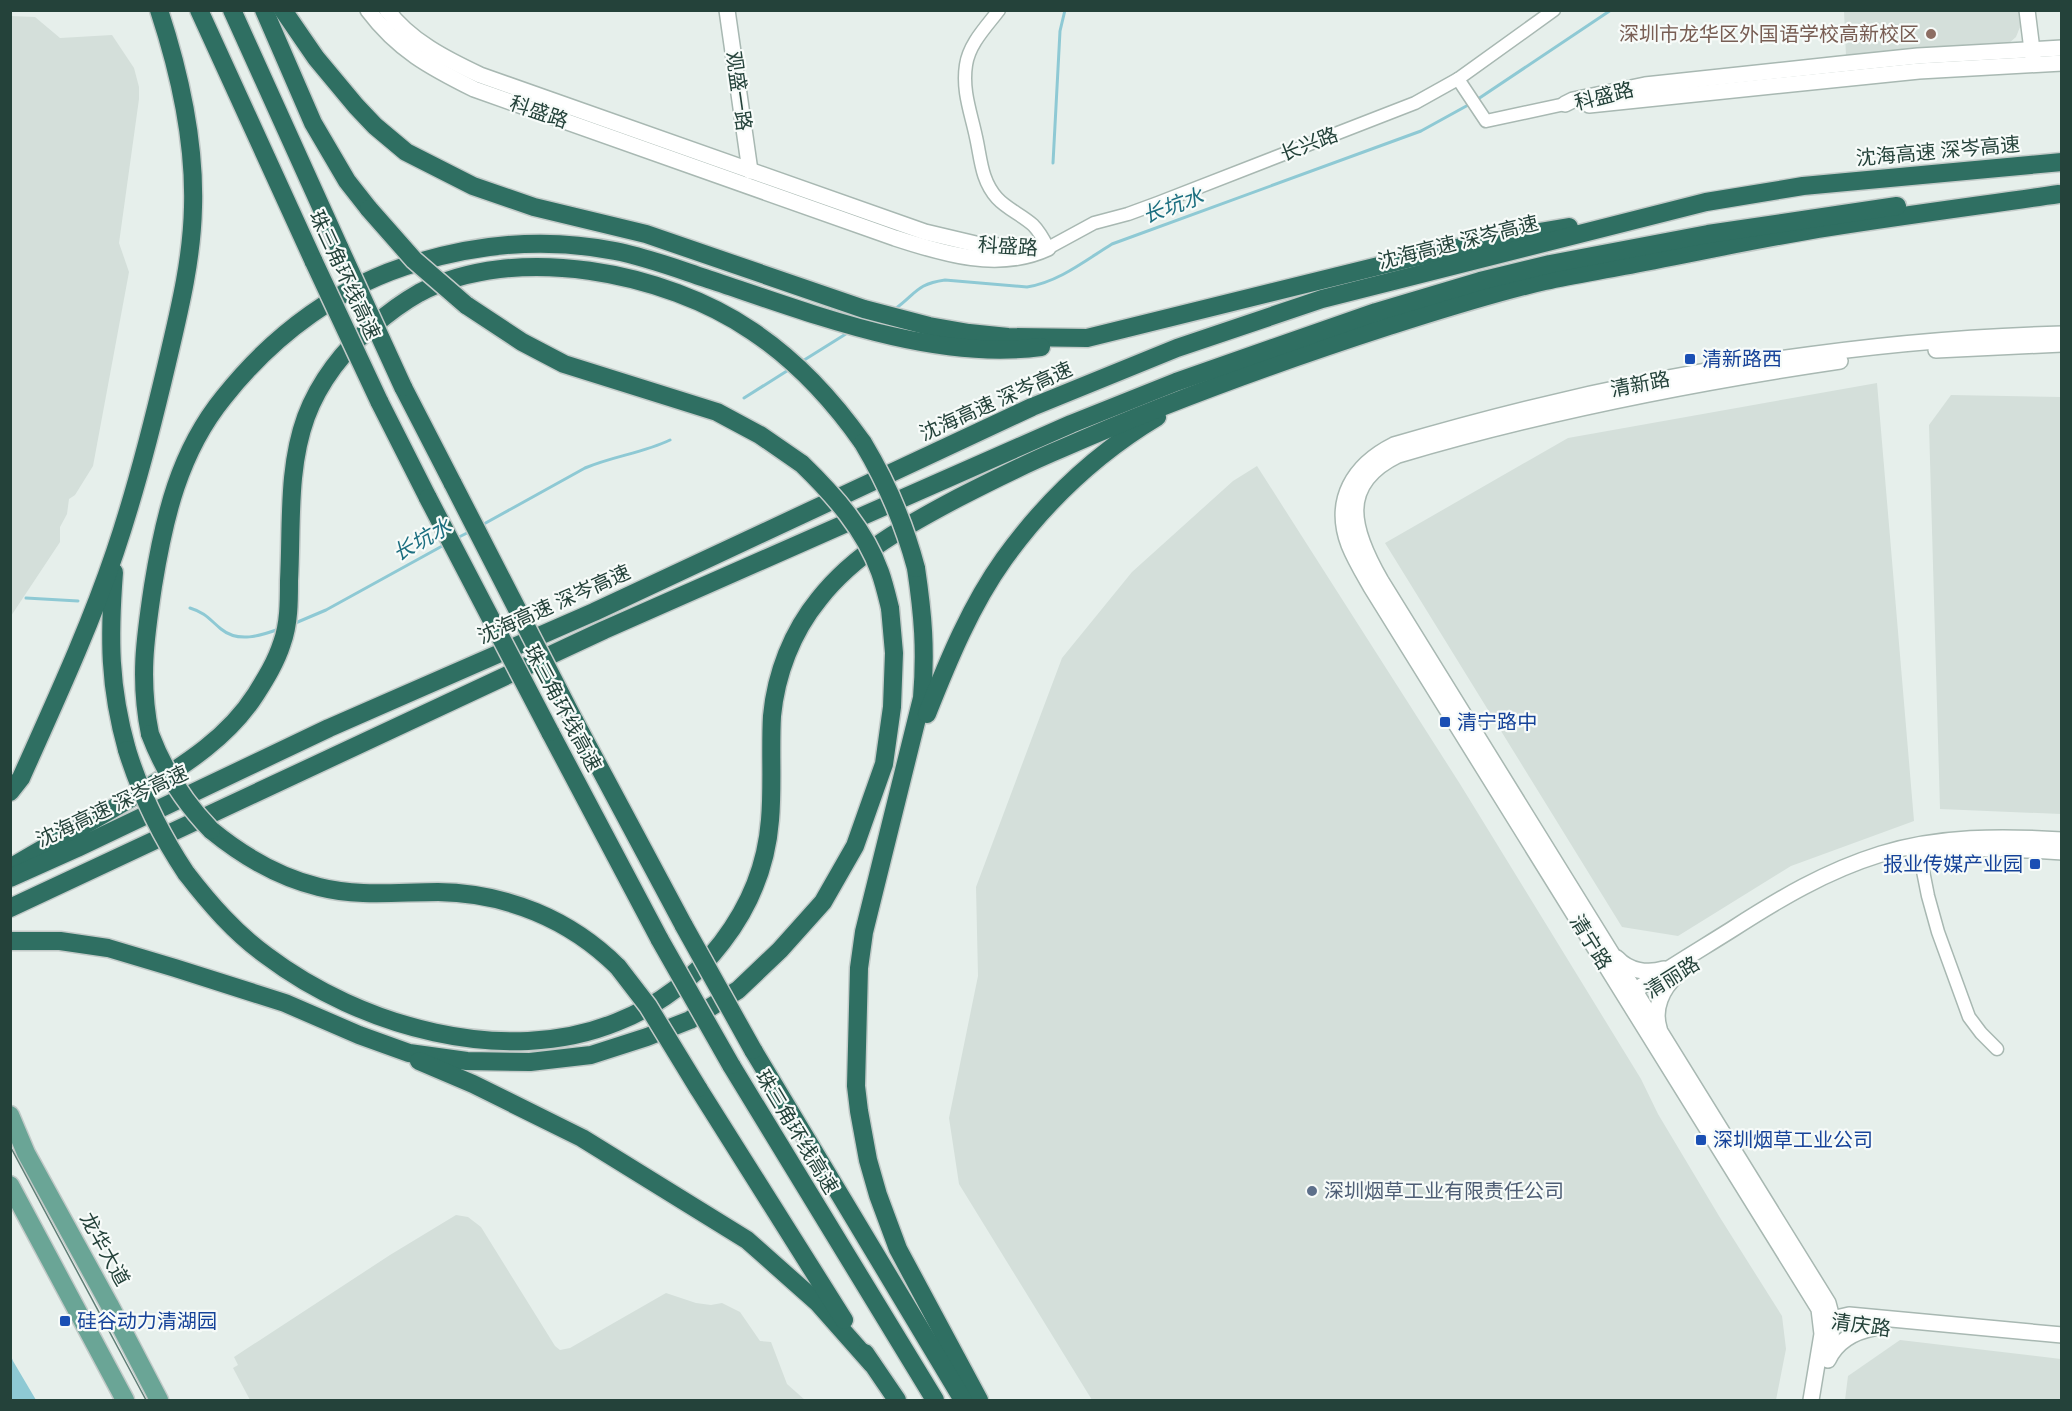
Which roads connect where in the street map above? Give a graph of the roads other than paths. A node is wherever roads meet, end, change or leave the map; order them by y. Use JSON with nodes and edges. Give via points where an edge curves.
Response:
{"nodes":[{"id":1,"x":159,"y":10,"type":"edge"},
{"id":2,"x":199,"y":10,"type":"edge"},
{"id":3,"x":232,"y":10,"type":"edge"},
{"id":4,"x":264,"y":10,"type":"edge"},
{"id":5,"x":283,"y":10,"type":"edge"},
{"id":6,"x":368,"y":10,"type":"edge"},
{"id":7,"x":387,"y":10,"type":"edge"},
{"id":8,"x":727,"y":10,"type":"edge"},
{"id":9,"x":999,"y":10,"type":"edge"},
{"id":10,"x":1554,"y":10,"type":"edge"},
{"id":11,"x":2027,"y":10,"type":"edge"},
{"id":12,"x":2061,"y":48,"type":"edge"},
{"id":13,"x":2033,"y":57,"type":"junction"},
{"id":14,"x":2061,"y":63,"type":"edge"},
{"id":15,"x":1458,"y":79,"type":"junction"},
{"id":16,"x":1565,"y":104,"type":"joint"},
{"id":17,"x":2061,"y":162,"type":"edge"},
{"id":18,"x":750,"y":171,"type":"junction"},
{"id":19,"x":2060,"y":194,"type":"edge"},
{"id":20,"x":1706,"y":202,"type":"junction"},
{"id":21,"x":1048,"y":248,"type":"junction"},
{"id":22,"x":2061,"y":334,"type":"edge"},
{"id":23,"x":1087,"y":338,"type":"junction"},
{"id":24,"x":2061,"y":344,"type":"edge"},
{"id":25,"x":1229,"y":380,"type":"junction"},
{"id":26,"x":1354,"y":491,"type":"junction"},
{"id":27,"x":115,"y":552,"type":"junction"},
{"id":28,"x":907,"y":766,"type":"junction"},
{"id":29,"x":10,"y":792,"type":"edge"},
{"id":30,"x":2061,"y":840,"type":"edge"},
{"id":31,"x":1919,"y":850,"type":"junction"},
{"id":32,"x":2061,"y":852,"type":"edge"},
{"id":33,"x":10,"y":867,"type":"edge"},
{"id":34,"x":10,"y":878,"type":"edge"},
{"id":35,"x":10,"y":908,"type":"edge"},
{"id":36,"x":10,"y":941,"type":"edge"},
{"id":37,"x":1611,"y":953,"type":"junction"},
{"id":38,"x":1674,"y":971,"type":"junction"},
{"id":39,"x":1634,"y":997,"type":"junction"},
{"id":40,"x":1661,"y":1034,"type":"junction"},
{"id":41,"x":360,"y":1035,"type":"junction"},
{"id":42,"x":1997,"y":1049,"type":"dead end"},
{"id":43,"x":10,"y":1116,"type":"edge"},
{"id":44,"x":10,"y":1130,"type":"edge"},
{"id":45,"x":26,"y":1153,"type":"junction"},
{"id":46,"x":12,"y":1186,"type":"edge"},
{"id":47,"x":1818,"y":1288,"type":"junction"},
{"id":48,"x":1829,"y":1321,"type":"junction"},
{"id":49,"x":1870,"y":1322,"type":"junction"},
{"id":50,"x":2061,"y":1335,"type":"edge"},
{"id":51,"x":2061,"y":1345,"type":"edge"},
{"id":52,"x":1828,"y":1360,"type":"junction"},
{"id":53,"x":872,"y":1364,"type":"junction"},
{"id":54,"x":125,"y":1401,"type":"edge"},
{"id":55,"x":159,"y":1401,"type":"edge"},
{"id":56,"x":897,"y":1401,"type":"edge"},
{"id":57,"x":935,"y":1401,"type":"edge"},
{"id":58,"x":963,"y":1401,"type":"edge"},
{"id":59,"x":978,"y":1401,"type":"edge"},
{"id":60,"x":1811,"y":1401,"type":"edge"},
{"id":61,"x":1821,"y":1401,"type":"edge"}],
"edges":[{"from":1,"to":27,"type":"highway","via":[[174,54],[189,130],[192,238],[180,310],[150,435]]},
{"from":2,"to":57,"type":"highway","name":"珠三角环线高速","bridge":true,"via":[[379,401],[660,940],[731,1065]]},
{"from":3,"to":58,"type":"highway","name":"珠三角环线高速","bridge":true,"via":[[404,387],[574,720],[753,1050]]},
{"from":4,"to":41,"type":"highway","bridge":true,"via":[[313,123],[347,181],[414,260],[466,305],[522,342],[564,364],[717,412],[802,464],[848,513],[866,542],[890,608],[894,653],[892,707],[884,764],[855,846],[823,902],[738,990],[690,1020],[591,1055],[531,1062],[467,1061],[409,1053]]},
{"from":5,"to":23,"type":"highway","via":[[316,58],[391,141],[473,186],[646,234],[899,318],[969,333]]},
{"from":6,"to":21,"type":"street","name":"科盛路","via":[[399,46],[474,89],[895,238],[946,254],[997,259],[1026,257]]},
{"from":7,"to":18,"type":"street","name":"科盛路","via":[[417,40],[480,75]]},
{"from":8,"to":18,"type":"street","name":"观盛一路"},
{"from":9,"to":21,"type":"street","via":[[972,45],[966,64],[967,104],[986,183],[997,198],[1032,224]]},
{"from":10,"to":15,"type":"street","name":"长兴路"},
{"from":11,"to":13,"type":"street"},
{"from":12,"to":13,"type":"street","name":"科盛路"},
{"from":13,"to":14,"type":"street","name":"科盛路"},
{"from":13,"to":16,"type":"street","name":"科盛路","via":[[1616,103]]},
{"from":15,"to":16,"type":"street","via":[[1486,121]]},
{"from":15,"to":21,"type":"street","name":"长兴路","via":[[1415,103],[1158,203],[1094,223]]},
{"from":17,"to":20,"type":"highway","name":"沈海高速 深岑高速","via":[[1803,186]]},
{"from":18,"to":21,"type":"street","name":"科盛路","via":[[942,237],[980,245]]},
{"from":19,"to":25,"type":"highway","via":[[1829,227],[1545,281],[1467,302]]},
{"from":19,"to":35,"type":"highway","via":[[1870,208],[1627,248],[1480,281],[1277,346],[1071,424],[604,630]]},
{"from":20,"to":23,"type":"highway","via":[[1493,240]]},
{"from":20,"to":34,"type":"highway","name":"沈海高速 深岑高速","via":[[1322,299],[1177,348],[1032,407]]},
{"from":22,"to":26,"type":"street","name":"清新路","via":[[1934,340],[1841,351],[1736,366],[1573,398],[1394,445],[1361,468]]},
{"from":23,"to":53,"type":"highway","bridge":true,"via":[[1024,350],[944,347],[844,322],[616,251],[545,243],[449,253],[366,282],[290,329],[261,355],[201,430],[181,469],[159,547],[146,628],[145,709],[150,734],[168,776],[195,813],[236,851],[291,878],[352,892],[486,896],[533,910],[576,932],[602,952],[648,1006]]},
{"from":24,"to":26,"type":"street","name":"清新路","via":[[1843,361],[1575,408],[1398,455],[1385,461]]},
{"from":25,"to":27,"type":"highway","bridge":true,"via":[[1014,469],[900,530],[838,577],[803,621],[782,668],[772,715],[767,846],[747,905],[718,948],[691,976],[641,1011],[593,1031],[567,1036],[501,1041],[457,1038],[369,1013],[322,991],[265,955],[225,920],[186,873],[153,819],[127,750],[118,719],[110,647]]},
{"from":25,"to":28,"type":"highway","via":[[1137,429],[1105,452],[1041,513],[1004,560],[973,611]]},
{"from":26,"to":37,"type":"street","name":"清宁路","via":[[1356,522],[1368,557]]},
{"from":26,"to":39,"type":"street","name":"清宁路","via":[[1346,498],[1344,521],[1355,560]]},
{"from":27,"to":29,"type":"highway","via":[[79,646],[21,778]]},
{"from":28,"to":33,"type":"highway","bridge":true,"via":[[922,698],[925,658],[924,617],[916,568],[895,503],[863,443],[839,410],[813,380],[751,329],[681,294],[593,271],[505,268],[476,273],[419,293],[363,334],[321,386],[306,417],[294,469],[288,615],[283,642],[254,698],[208,747],[180,768]]},
{"from":28,"to":59,"type":"highway","via":[[861,950],[856,1086],[868,1160],[890,1229]]},
{"from":30,"to":31,"type":"street","name":"清丽路","via":[[1952,840]]},
{"from":31,"to":32,"type":"street","name":"清丽路"},
{"from":31,"to":38,"type":"street","name":"清丽路","via":[[1881,854],[1807,883]]},
{"from":31,"to":42,"type":"street","via":[[1938,932],[1969,1017]]},
{"from":36,"to":41,"type":"highway","via":[[60,941],[108,948],[285,1004]]},
{"from":37,"to":38,"type":"street","via":[[1622,963],[1644,972]]},
{"from":37,"to":39,"type":"street","name":"清宁路"},
{"from":38,"to":39,"type":"street","name":"清丽路"},
{"from":38,"to":40,"type":"street","via":[[1659,1001],[1657,1022]]},
{"from":39,"to":40,"type":"street","name":"清宁路"},
{"from":39,"to":48,"type":"street","name":"清宁路","via":[[1818,1309]]},
{"from":40,"to":47,"type":"street","name":"清宁路"},
{"from":41,"to":53,"type":"highway","via":[[473,1084],[582,1138],[747,1240],[818,1303]]},
{"from":43,"to":45,"type":"main road","name":"龙华大道"},
{"from":44,"to":45,"type":"main road","name":"龙华大道"},
{"from":45,"to":55,"type":"main road","name":"龙华大道"},
{"from":46,"to":54,"type":"main road"},
{"from":47,"to":48,"type":"street","name":"清宁路","via":[[1828,1303]]},
{"from":47,"to":49,"type":"street","via":[[1836,1304]]},
{"from":48,"to":49,"type":"street","name":"清庆路"},
{"from":48,"to":52,"type":"street"},
{"from":48,"to":60,"type":"street","name":"清宁路","via":[[1821,1341]]},
{"from":49,"to":50,"type":"street","name":"清庆路"},
{"from":49,"to":51,"type":"street","name":"清庆路"},
{"from":49,"to":52,"type":"street","via":[[1846,1338]]},
{"from":52,"to":61,"type":"street"},
{"from":53,"to":56,"type":"highway"}]}
